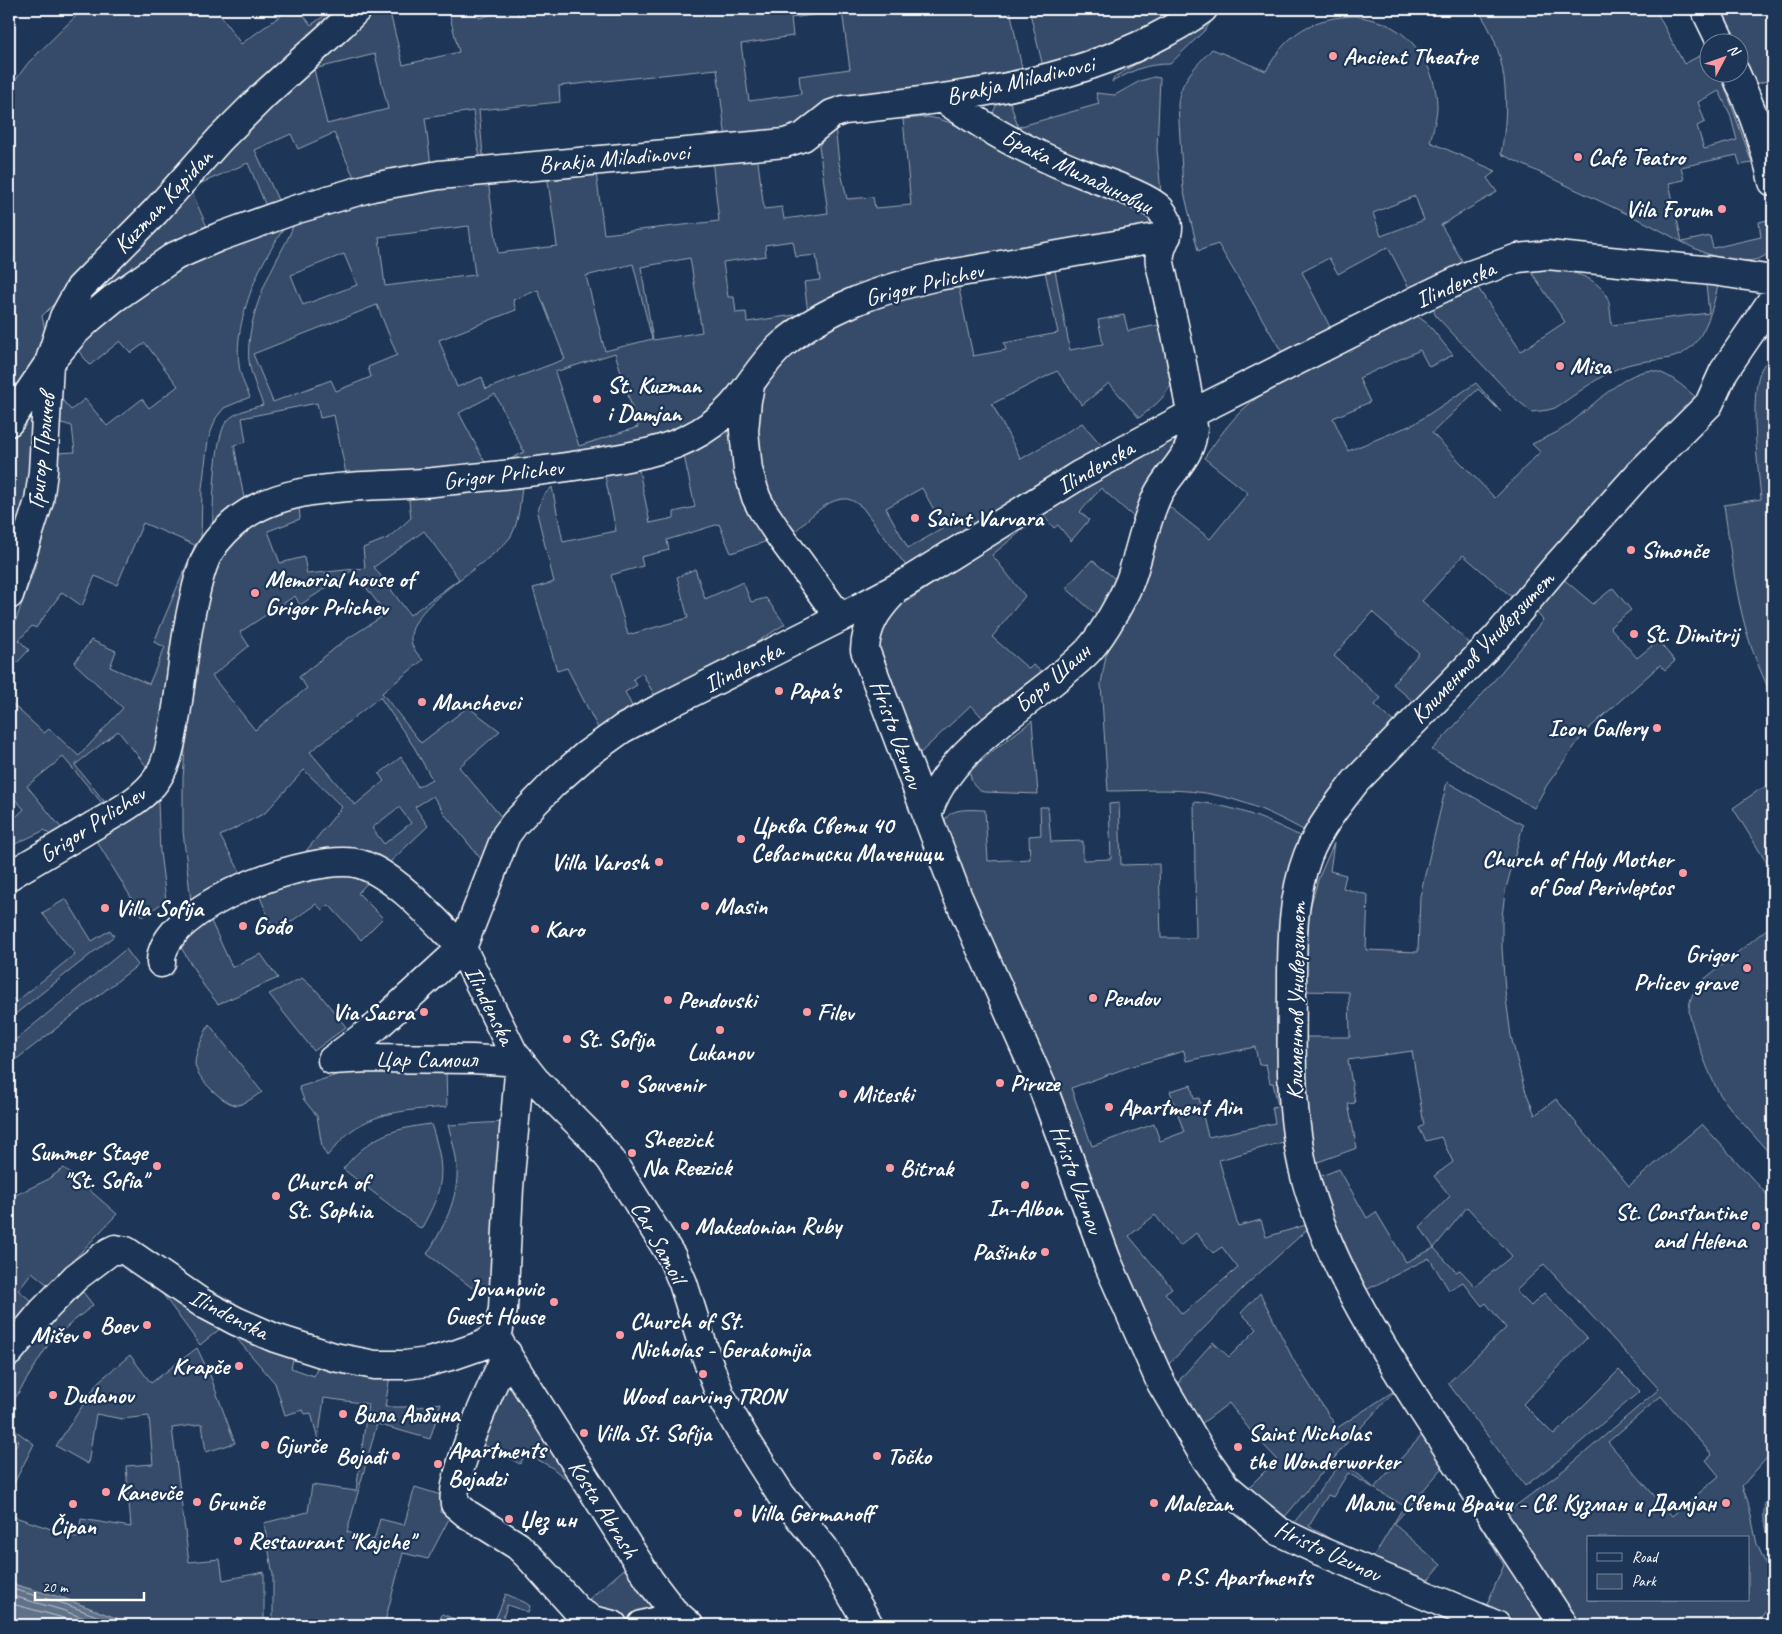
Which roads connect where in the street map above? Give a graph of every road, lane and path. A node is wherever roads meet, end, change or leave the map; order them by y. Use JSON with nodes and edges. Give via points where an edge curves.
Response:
{"nodes":[{"id":1,"x":357,"y":9,"type":"edge"},
{"id":2,"x":1203,"y":9,"type":"edge"},
{"id":3,"x":1705,"y":9,"type":"edge"},
{"id":4,"x":1716,"y":32,"type":"edge"},
{"id":5,"x":1739,"y":82,"type":"edge"},
{"id":6,"x":942,"y":98,"type":"junction"},
{"id":7,"x":1773,"y":182,"type":"edge"},
{"id":8,"x":1167,"y":236,"type":"junction"},
{"id":9,"x":1773,"y":280,"type":"edge"},
{"id":10,"x":1773,"y":299,"type":"edge"},
{"id":11,"x":49,"y":363,"type":"junction"},
{"id":12,"x":759,"y":370,"type":"junction"},
{"id":13,"x":1191,"y":414,"type":"junction"},
{"id":14,"x":9,"y":422,"type":"edge"},
{"id":15,"x":904,"y":584,"type":"junction"},
{"id":16,"x":9,"y":596,"type":"edge"},
{"id":17,"x":840,"y":618,"type":"junction"},
{"id":18,"x":927,"y":817,"type":"junction"},
{"id":19,"x":9,"y":876,"type":"edge"},
{"id":20,"x":462,"y":948,"type":"junction"},
{"id":21,"x":161,"y":963,"type":"dead end"},
{"id":22,"x":332,"y":1060,"type":"joint"},
{"id":23,"x":520,"y":1062,"type":"junction"},
{"id":24,"x":501,"y":1345,"type":"junction"},
{"id":25,"x":9,"y":1352,"type":"edge"},
{"id":26,"x":681,"y":1618,"type":"edge"},
{"id":27,"x":613,"y":1625,"type":"edge"},
{"id":28,"x":642,"y":1625,"type":"edge"},
{"id":29,"x":869,"y":1625,"type":"edge"},
{"id":30,"x":1496,"y":1625,"type":"edge"},
{"id":31,"x":1564,"y":1625,"type":"edge"}],
"edges":[{"from":1,"to":11,"type":"street","name":"Kuzman Kapidan","via":[[264,94],[80,288],[64,317]]},
{"from":2,"to":6,"type":"street","name":"Brakja Miladinovci","via":[[1175,28],[1098,63],[1035,80]]},
{"from":3,"to":4,"type":"street"},
{"from":5,"to":7,"type":"street"},
{"from":6,"to":8,"type":"street","name":"Браќа Миладиновци","via":[[1021,146],[1158,207],[1168,224]]},
{"from":6,"to":11,"type":"street","name":"Brakja Miladinovci","via":[[844,110],[832,114],[803,137],[785,143],[439,175],[372,187],[294,210],[175,256],[90,318]]},
{"from":8,"to":12,"type":"street","name":"Grigor Prlichev","via":[[938,276],[878,292],[838,309],[800,332],[782,345]]},
{"from":8,"to":13,"type":"street","name":"Браќа Миладиновци","via":[[1160,251],[1160,260]]},
{"from":9,"to":13,"type":"street","name":"Ilindenska","via":[[1567,256],[1518,258],[1470,275],[1415,301]]},
{"from":10,"to":31,"type":"street","name":"Климентов Универзитет","via":[[1724,371],[1710,404],[1632,482],[1491,643],[1340,800],[1315,840],[1297,893],[1292,969],[1293,1096],[1305,1174],[1321,1225],[1351,1289],[1406,1384]]},
{"from":11,"to":14,"type":"street","name":"Kuzman Kapidan"},
{"from":11,"to":16,"type":"street","name":"Григор Прличев","via":[[40,501]]},
{"from":12,"to":17,"type":"street","via":[[749,388],[744,416],[745,451],[752,484],[762,509]]},
{"from":12,"to":19,"type":"street","name":"Grigor Prlichev","via":[[740,397],[702,433],[646,453],[534,472],[302,492],[269,502],[242,517],[218,540],[201,570],[188,622],[172,739],[161,773],[132,802]]},
{"from":13,"to":15,"type":"street","name":"Ilindenska","via":[[1072,479]]},
{"from":13,"to":18,"type":"street","name":"Боро Шаин","via":[[1193,426],[1189,450],[1152,506],[1129,585],[1096,641],[1076,662],[958,762],[936,793]]},
{"from":15,"to":17,"type":"street","name":"Ilindenska"},
{"from":15,"to":18,"type":"street","name":"Hristo Uzunov","via":[[873,616],[865,650]]},
{"from":17,"to":20,"type":"street","name":"Ilindenska","via":[[653,712],[612,735],[586,755],[554,783],[506,835]]},
{"from":18,"to":30,"type":"street","name":"Hristo Uzunov","via":[[957,895],[1044,1091],[1131,1319],[1160,1383],[1217,1474],[1235,1495],[1280,1532]]},
{"from":20,"to":21,"type":"street","via":[[387,878],[369,867],[334,862],[282,873],[218,898],[179,927],[166,941],[161,951]]},
{"from":20,"to":22,"type":"street","name":"Ilindenska","via":[[377,1026]]},
{"from":20,"to":23,"type":"street","name":"Ilindenska"},
{"from":22,"to":23,"type":"street","name":"Цар Самоил","via":[[473,1058]]},
{"from":23,"to":24,"type":"street","via":[[509,1188]]},
{"from":23,"to":29,"type":"street","name":"Car Samoil","via":[[611,1160],[672,1257],[720,1395],[781,1495],[824,1548]]},
{"from":24,"to":25,"type":"street","name":"Ilindenska","via":[[483,1345],[440,1359],[411,1364],[375,1365],[334,1357],[275,1338],[236,1321],[202,1303],[126,1251],[115,1249],[76,1277],[42,1311]]},
{"from":24,"to":26,"type":"street","name":"Kosta Abrash","via":[[640,1565],[660,1595]]},
{"from":24,"to":27,"type":"street","via":[[464,1456],[455,1504],[518,1546],[579,1612]]},
{"from":26,"to":28,"type":"street","name":"Kosta Abrash"}]}
